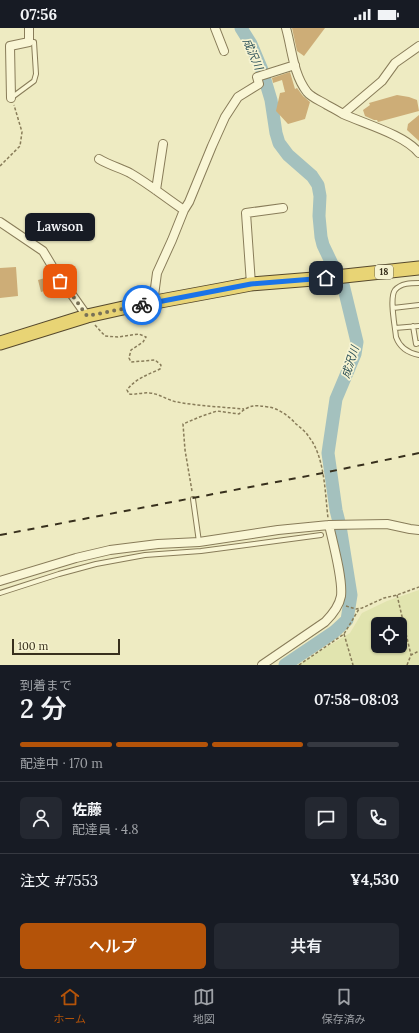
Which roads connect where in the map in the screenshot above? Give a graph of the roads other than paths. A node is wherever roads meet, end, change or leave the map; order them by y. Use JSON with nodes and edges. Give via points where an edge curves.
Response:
{"nodes":[{"id":1,"x":29,"y":28,"type":"edge"},
{"id":2,"x":215,"y":28,"type":"edge"},
{"id":3,"x":286,"y":28,"type":"edge"},
{"id":4,"x":29,"y":42,"type":"junction"},
{"id":5,"x":419,"y":46,"type":"edge"},
{"id":6,"x":224,"y":51,"type":"dead end"},
{"id":7,"x":294,"y":65,"type":"junction"},
{"id":8,"x":11,"y":98,"type":"joint"},
{"id":9,"x":343,"y":114,"type":"junction"},
{"id":10,"x":163,"y":144,"type":"dead end"},
{"id":11,"x":419,"y":153,"type":"edge"},
{"id":12,"x":100,"y":159,"type":"dead end"},
{"id":13,"x":156,"y":190,"type":"junction"},
{"id":14,"x":282,"y":208,"type":"dead end"},
{"id":15,"x":184,"y":210,"type":"junction"},
{"id":16,"x":0,"y":222,"type":"edge"},
{"id":17,"x":419,"y":268,"type":"edge"},
{"id":18,"x":419,"y":283,"type":"edge"},
{"id":19,"x":251,"y":284,"type":"junction"},
{"id":20,"x":153,"y":303,"type":"junction"},
{"id":21,"x":419,"y":305,"type":"edge"},
{"id":22,"x":393,"y":308,"type":"junction"},
{"id":23,"x":87,"y":316,"type":"junction"},
{"id":24,"x":413,"y":326,"type":"junction"},
{"id":25,"x":419,"y":326,"type":"edge"},
{"id":26,"x":395,"y":328,"type":"junction"},
{"id":27,"x":0,"y":343,"type":"edge"},
{"id":28,"x":419,"y":343,"type":"edge"},
{"id":29,"x":419,"y":355,"type":"edge"},
{"id":30,"x":193,"y":499,"type":"dead end"},
{"id":31,"x":329,"y":525,"type":"junction"},
{"id":32,"x":419,"y":530,"type":"edge"},
{"id":33,"x":320,"y":535,"type":"dead end"},
{"id":34,"x":199,"y":542,"type":"junction"},
{"id":35,"x":0,"y":581,"type":"edge"},
{"id":36,"x":0,"y":593,"type":"edge"},
{"id":37,"x":262,"y":665,"type":"edge"}],
"edges":[{"from":1,"to":4,"type":"street"},
{"from":2,"to":6,"type":"street"},
{"from":3,"to":7,"type":"street"},
{"from":4,"to":8,"type":"street","via":[[10,46]]},
{"from":4,"to":8,"type":"lane","via":[[34,42],[34,81]]},
{"from":5,"to":9,"type":"street","via":[[395,63],[382,81]]},
{"from":7,"to":9,"type":"street","via":[[308,92]]},
{"from":7,"to":15,"type":"street","via":[[257,77],[259,84],[238,97],[225,117]]},
{"from":9,"to":11,"type":"street","via":[[393,135]]},
{"from":10,"to":13,"type":"street"},
{"from":12,"to":13,"type":"street","via":[[129,172]]},
{"from":13,"to":15,"type":"street"},
{"from":14,"to":19,"type":"street","via":[[246,213]]},
{"from":15,"to":20,"type":"street","via":[[157,273]]},
{"from":16,"to":23,"type":"street","via":[[44,251],[60,281]]},
{"from":17,"to":19,"type":"highway","number":"18"},
{"from":18,"to":22,"type":"lane","via":[[404,284],[395,290],[392,298]]},
{"from":19,"to":20,"type":"highway","number":"18"},
{"from":20,"to":23,"type":"highway","number":"18"},
{"from":21,"to":22,"type":"lane"},
{"from":22,"to":26,"type":"lane"},
{"from":23,"to":27,"type":"highway","number":"18"},
{"from":24,"to":25,"type":"lane"},
{"from":24,"to":26,"type":"lane"},
{"from":24,"to":28,"type":"lane","via":[[416,344]]},
{"from":26,"to":29,"type":"lane","via":[[398,342],[402,347],[410,353]]},
{"from":30,"to":34,"type":"lane"},
{"from":31,"to":32,"type":"street","via":[[387,524]]},
{"from":31,"to":34,"type":"street"},
{"from":31,"to":37,"type":"street","via":[[341,584],[338,605],[325,622]]},
{"from":33,"to":36,"type":"lane","via":[[201,551],[146,555],[96,564]]},
{"from":34,"to":35,"type":"street","via":[[110,550]]}]}
